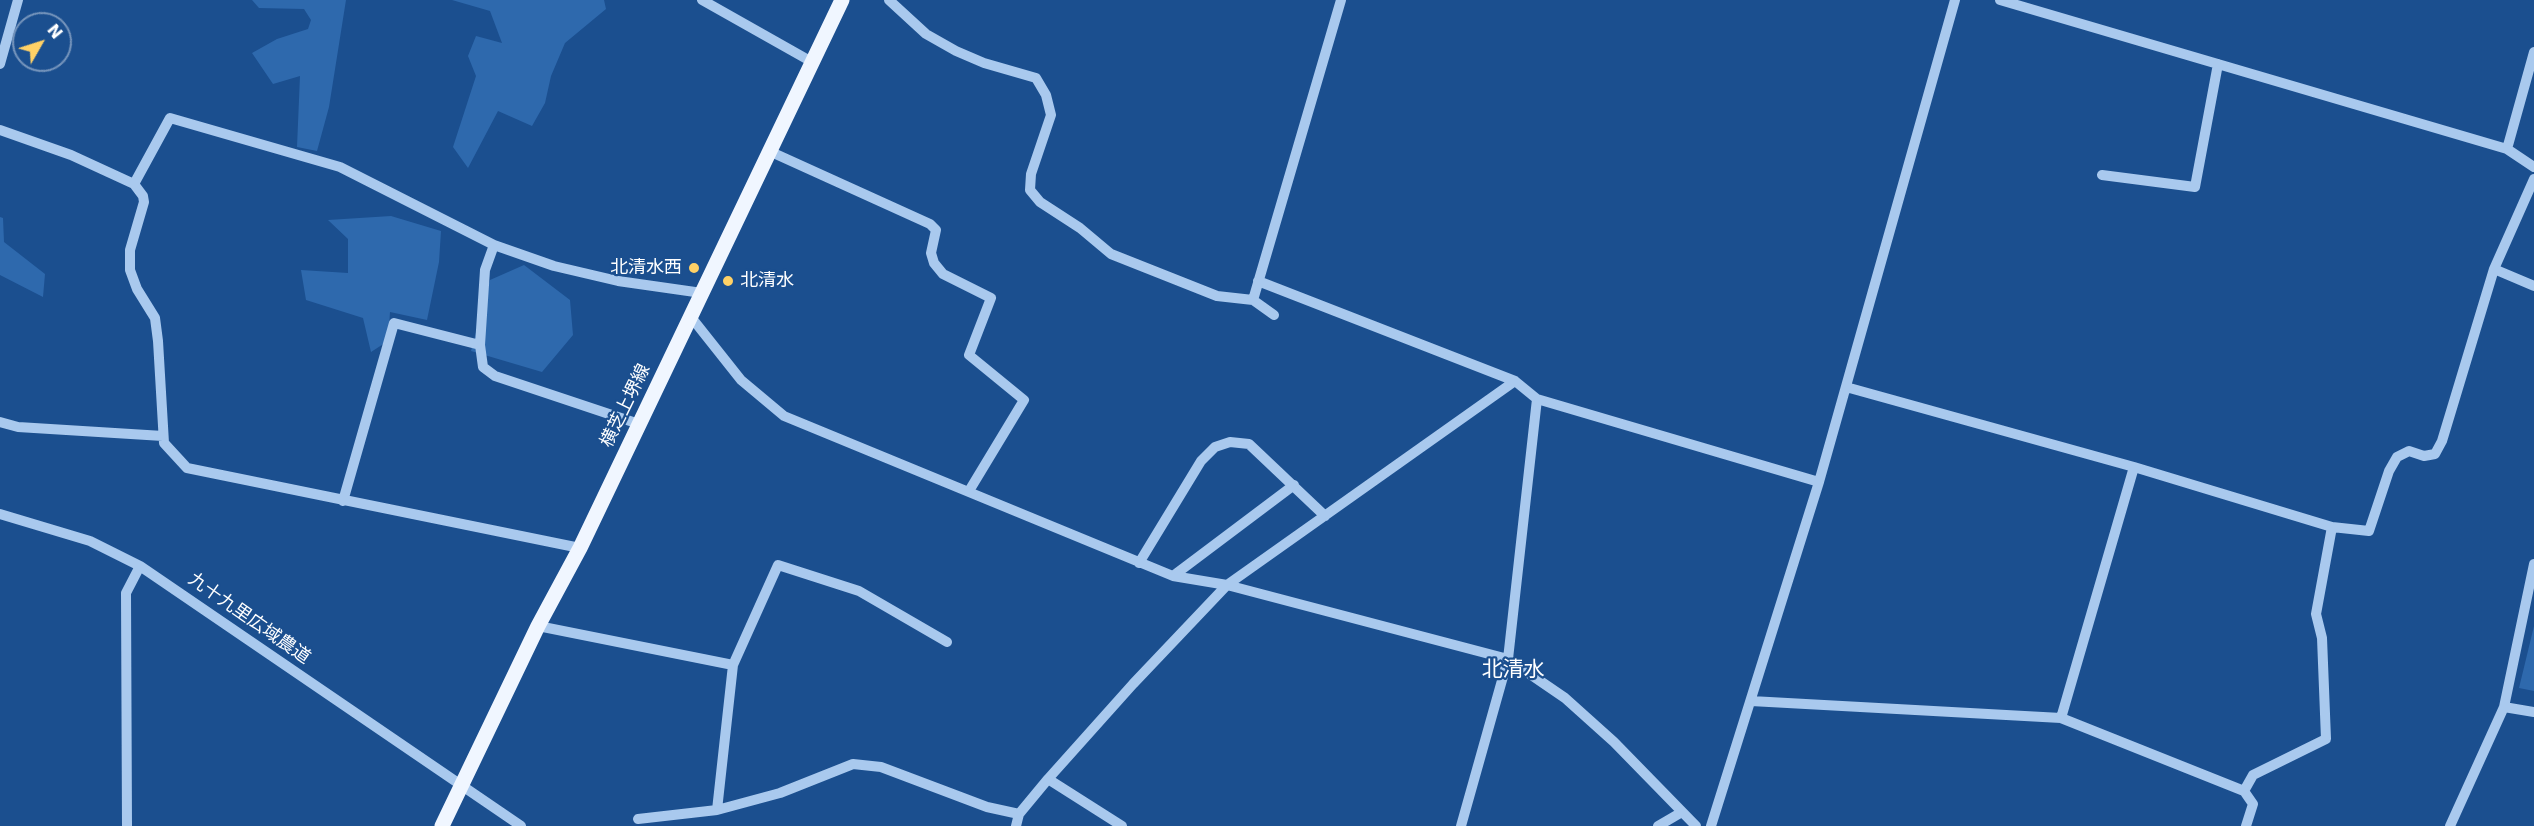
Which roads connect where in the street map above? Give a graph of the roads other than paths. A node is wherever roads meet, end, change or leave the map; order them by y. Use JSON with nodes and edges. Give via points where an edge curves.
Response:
{"nodes":[{"id":1,"x":18,"y":0,"type":"edge"},
{"id":2,"x":702,"y":0,"type":"edge"},
{"id":3,"x":842,"y":0,"type":"edge"},
{"id":4,"x":889,"y":0,"type":"edge"},
{"id":5,"x":1341,"y":0,"type":"edge"},
{"id":6,"x":1955,"y":0,"type":"edge"},
{"id":7,"x":2000,"y":0,"type":"edge"},
{"id":8,"x":2534,"y":52,"type":"edge"},
{"id":9,"x":812,"y":62,"type":"junction"},
{"id":10,"x":0,"y":64,"type":"edge"},
{"id":11,"x":2218,"y":64,"type":"junction"},
{"id":12,"x":0,"y":130,"type":"edge"},
{"id":13,"x":2507,"y":149,"type":"junction"},
{"id":14,"x":769,"y":151,"type":"junction"},
{"id":15,"x":2534,"y":167,"type":"edge"},
{"id":16,"x":2102,"y":175,"type":"dead end"},
{"id":17,"x":2534,"y":179,"type":"edge"},
{"id":18,"x":135,"y":184,"type":"junction"},
{"id":19,"x":494,"y":245,"type":"junction"},
{"id":20,"x":2494,"y":270,"type":"junction"},
{"id":21,"x":1258,"y":280,"type":"junction"},
{"id":22,"x":2534,"y":286,"type":"edge"},
{"id":23,"x":702,"y":293,"type":"junction"},
{"id":24,"x":1253,"y":300,"type":"junction"},
{"id":25,"x":1274,"y":315,"type":"dead end"},
{"id":26,"x":691,"y":317,"type":"junction"},
{"id":27,"x":480,"y":345,"type":"junction"},
{"id":28,"x":1515,"y":381,"type":"junction"},
{"id":29,"x":1846,"y":387,"type":"junction"},
{"id":30,"x":1536,"y":399,"type":"junction"},
{"id":31,"x":0,"y":422,"type":"edge"},
{"id":32,"x":639,"y":424,"type":"junction"},
{"id":33,"x":164,"y":436,"type":"junction"},
{"id":34,"x":2134,"y":468,"type":"junction"},
{"id":35,"x":1819,"y":482,"type":"junction"},
{"id":36,"x":1294,"y":485,"type":"junction"},
{"id":37,"x":969,"y":490,"type":"junction"},
{"id":38,"x":343,"y":501,"type":"junction"},
{"id":39,"x":0,"y":514,"type":"edge"},
{"id":40,"x":1325,"y":516,"type":"junction"},
{"id":41,"x":2332,"y":527,"type":"junction"},
{"id":42,"x":580,"y":548,"type":"junction"},
{"id":43,"x":1139,"y":562,"type":"junction"},
{"id":44,"x":2534,"y":564,"type":"edge"},
{"id":45,"x":140,"y":566,"type":"junction"},
{"id":46,"x":1173,"y":576,"type":"junction"},
{"id":47,"x":1227,"y":585,"type":"junction"},
{"id":48,"x":538,"y":626,"type":"junction"},
{"id":49,"x":947,"y":642,"type":"dead end"},
{"id":50,"x":1508,"y":659,"type":"junction"},
{"id":51,"x":733,"y":665,"type":"junction"},
{"id":52,"x":1751,"y":701,"type":"junction"},
{"id":53,"x":2504,"y":707,"type":"junction"},
{"id":54,"x":2534,"y":712,"type":"edge"},
{"id":55,"x":2061,"y":718,"type":"junction"},
{"id":56,"x":1048,"y":779,"type":"junction"},
{"id":57,"x":462,"y":787,"type":"junction"},
{"id":58,"x":2244,"y":791,"type":"junction"},
{"id":59,"x":717,"y":810,"type":"junction"},
{"id":60,"x":1682,"y":812,"type":"junction"},
{"id":61,"x":1019,"y":814,"type":"junction"},
{"id":62,"x":638,"y":819,"type":"dead end"},
{"id":63,"x":127,"y":826,"type":"edge"},
{"id":64,"x":442,"y":826,"type":"edge"},
{"id":65,"x":521,"y":826,"type":"edge"},
{"id":66,"x":1016,"y":826,"type":"edge"},
{"id":67,"x":1122,"y":826,"type":"edge"},
{"id":68,"x":1461,"y":826,"type":"edge"},
{"id":69,"x":1658,"y":826,"type":"edge"},
{"id":70,"x":1696,"y":826,"type":"edge"},
{"id":71,"x":1711,"y":826,"type":"edge"},
{"id":72,"x":2246,"y":826,"type":"edge"},
{"id":73,"x":2450,"y":826,"type":"edge"}],
"edges":[{"from":1,"to":10,"type":"street"},
{"from":2,"to":9,"type":"street"},
{"from":3,"to":9,"type":"main road","name":"横芝上堺線"},
{"from":4,"to":24,"type":"street","via":[[926,34],[956,51],[1036,78],[1051,115],[1030,174],[1030,190],[1040,202],[1112,254],[1217,296]]},
{"from":5,"to":21,"type":"street"},
{"from":6,"to":29,"type":"street"},
{"from":7,"to":11,"type":"street"},
{"from":8,"to":13,"type":"street"},
{"from":9,"to":14,"type":"main road","name":"横芝上堺線"},
{"from":11,"to":13,"type":"street"},
{"from":11,"to":16,"type":"street","via":[[2195,187]]},
{"from":12,"to":18,"type":"street","via":[[71,155]]},
{"from":13,"to":15,"type":"street"},
{"from":14,"to":23,"type":"main road","name":"横芝上堺線"},
{"from":14,"to":37,"type":"street","via":[[930,224],[936,230],[931,253],[938,268],[991,298],[969,355],[1024,400]]},
{"from":17,"to":20,"type":"street"},
{"from":18,"to":19,"type":"street","via":[[170,118],[340,167]]},
{"from":18,"to":33,"type":"street","via":[[144,202],[130,250],[130,270],[155,318]]},
{"from":19,"to":23,"type":"street","via":[[607,279]]},
{"from":19,"to":27,"type":"street","via":[[484,270]]},
{"from":20,"to":22,"type":"street"},
{"from":20,"to":41,"type":"street","via":[[2435,454],[2424,456],[2409,451],[2397,457],[2369,531]]},
{"from":21,"to":24,"type":"street"},
{"from":21,"to":28,"type":"street"},
{"from":23,"to":26,"type":"main road","name":"横芝上堺線"},
{"from":24,"to":25,"type":"street"},
{"from":26,"to":32,"type":"main road","name":"横芝上堺線"},
{"from":26,"to":37,"type":"street","via":[[741,380],[783,416]]},
{"from":27,"to":32,"type":"street","via":[[483,367],[495,376]]},
{"from":27,"to":38,"type":"street","via":[[394,323]]},
{"from":28,"to":30,"type":"street"},
{"from":28,"to":40,"type":"street"},
{"from":29,"to":34,"type":"street"},
{"from":29,"to":35,"type":"street"},
{"from":30,"to":35,"type":"street"},
{"from":30,"to":50,"type":"street"},
{"from":31,"to":33,"type":"street","via":[[18,427]]},
{"from":32,"to":42,"type":"main road","name":"横芝上堺線"},
{"from":33,"to":38,"type":"street","via":[[164,443],[187,468]]},
{"from":34,"to":41,"type":"street"},
{"from":34,"to":55,"type":"street"},
{"from":35,"to":52,"type":"street"},
{"from":36,"to":40,"type":"street"},
{"from":36,"to":43,"type":"street","via":[[1249,444],[1230,442],[1215,447],[1202,461]]},
{"from":36,"to":46,"type":"street"},
{"from":37,"to":43,"type":"street"},
{"from":38,"to":42,"type":"street"},
{"from":39,"to":45,"type":"street","name":"九十九里広域農道","via":[[90,541]]},
{"from":40,"to":47,"type":"street"},
{"from":41,"to":58,"type":"street","via":[[2316,614],[2322,638],[2326,739],[2253,775]]},
{"from":42,"to":48,"type":"main road","name":"横芝上堺線"},
{"from":43,"to":46,"type":"street"},
{"from":44,"to":53,"type":"street"},
{"from":45,"to":57,"type":"street","name":"九十九里広域農道"},
{"from":45,"to":63,"type":"street","via":[[126,593]]},
{"from":46,"to":47,"type":"street"},
{"from":47,"to":50,"type":"street"},
{"from":47,"to":56,"type":"street"},
{"from":48,"to":51,"type":"street"},
{"from":48,"to":57,"type":"main road","name":"横芝上堺線"},
{"from":49,"to":51,"type":"street","via":[[859,591],[778,565]]},
{"from":50,"to":60,"type":"street","via":[[1565,698]]},
{"from":50,"to":68,"type":"street"},
{"from":51,"to":59,"type":"street"},
{"from":52,"to":55,"type":"street"},
{"from":52,"to":71,"type":"street"},
{"from":53,"to":54,"type":"street"},
{"from":53,"to":73,"type":"street"},
{"from":55,"to":58,"type":"street"},
{"from":56,"to":61,"type":"street"},
{"from":56,"to":67,"type":"street"},
{"from":57,"to":64,"type":"main road","name":"横芝上堺線"},
{"from":57,"to":65,"type":"street","name":"九十九里広域農道"},
{"from":58,"to":72,"type":"street","via":[[2253,804]]},
{"from":59,"to":61,"type":"street","via":[[780,793],[853,764],[881,768],[978,804]]},
{"from":59,"to":62,"type":"street"},
{"from":60,"to":69,"type":"street"},
{"from":60,"to":70,"type":"street"},
{"from":61,"to":66,"type":"street"}]}
